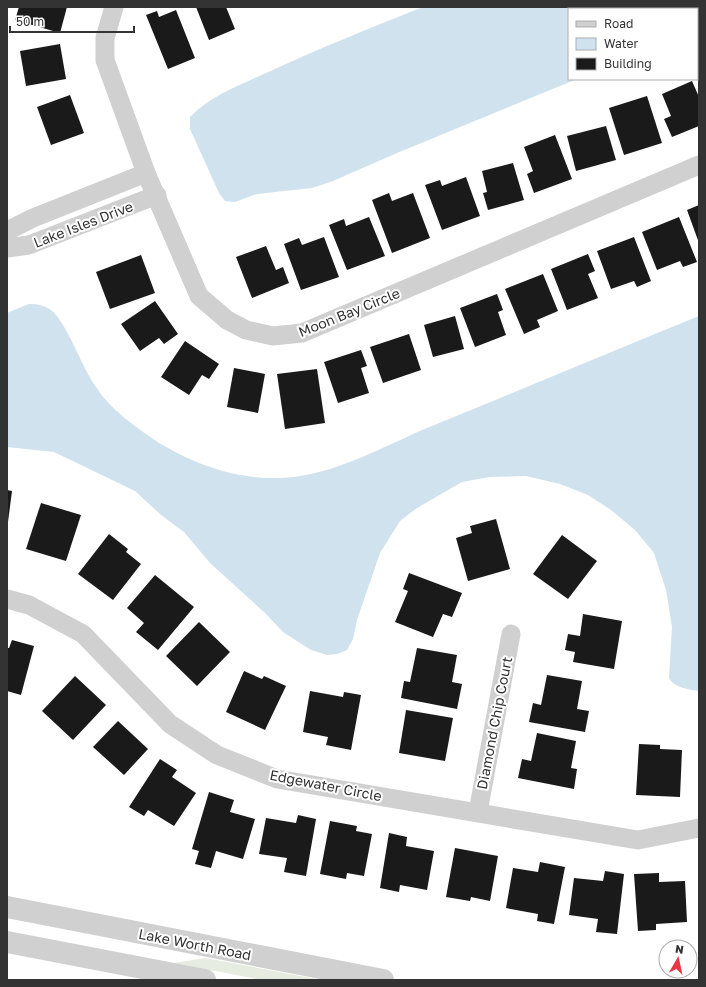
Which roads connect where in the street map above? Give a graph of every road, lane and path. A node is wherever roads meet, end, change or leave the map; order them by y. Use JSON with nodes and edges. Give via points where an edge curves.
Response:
{"nodes":[{"id":1,"x":114,"y":7,"type":"edge"},
{"id":2,"x":699,"y":165,"type":"edge"},
{"id":3,"x":146,"y":172,"type":"junction"},
{"id":4,"x":157,"y":195,"type":"junction"},
{"id":5,"x":7,"y":231,"type":"edge"},
{"id":6,"x":7,"y":248,"type":"edge"},
{"id":7,"x":7,"y":599,"type":"edge"},
{"id":8,"x":511,"y":634,"type":"dead end"},
{"id":9,"x":478,"y":812,"type":"junction"},
{"id":10,"x":699,"y":828,"type":"edge"},
{"id":11,"x":7,"y":907,"type":"edge"},
{"id":12,"x":7,"y":942,"type":"edge"},
{"id":13,"x":205,"y":980,"type":"edge"},
{"id":14,"x":383,"y":980,"type":"edge"}],
"edges":[{"from":1,"to":3,"type":"street","name":"Moon Bay Circle","via":[[105,38],[105,60]]},
{"from":2,"to":4,"type":"street","name":"Moon Bay Circle","via":[[302,333],[273,336],[246,330],[227,320],[199,296]]},
{"from":3,"to":4,"type":"street","name":"Moon Bay Circle"},
{"from":3,"to":5,"type":"street","name":"Lake Isles Drive"},
{"from":4,"to":6,"type":"street","name":"Lake Isles Drive","via":[[30,245]]},
{"from":7,"to":9,"type":"street","name":"Edgewater Circle","via":[[29,605],[83,634],[170,724],[218,755],[277,779]]},
{"from":8,"to":9,"type":"street","name":"Diamond Chip Court"},
{"from":9,"to":10,"type":"street","name":"Edgewater Circle","via":[[638,840]]},
{"from":11,"to":14,"type":"street","name":"Lake Worth Road"},
{"from":12,"to":13,"type":"street"}]}
